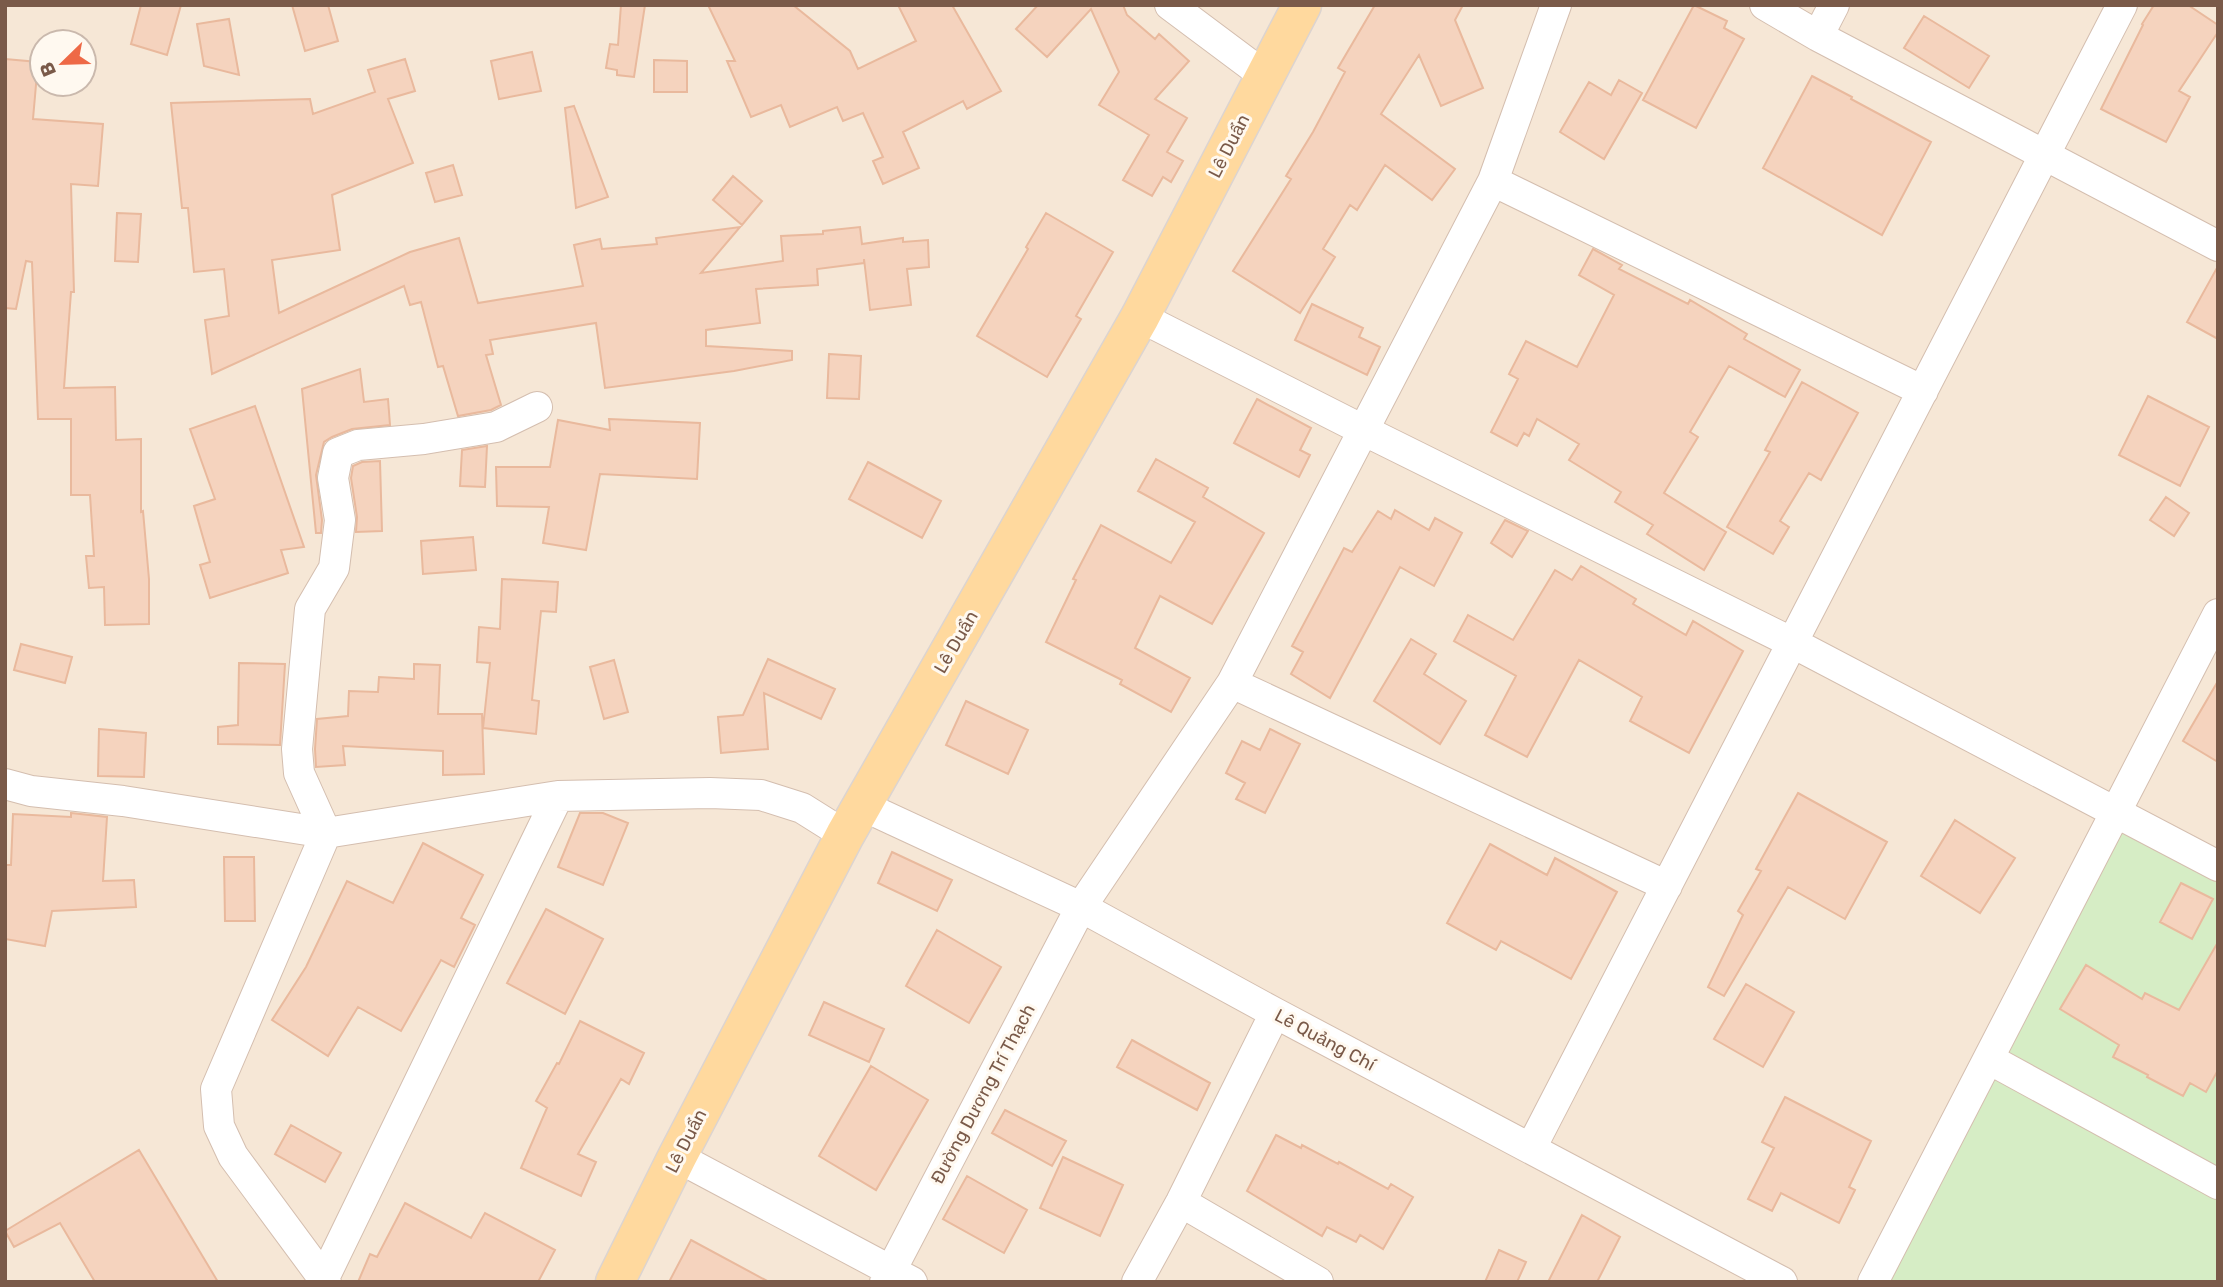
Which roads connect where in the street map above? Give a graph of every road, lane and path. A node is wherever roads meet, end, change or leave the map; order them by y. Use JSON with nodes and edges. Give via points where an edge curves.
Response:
{"nodes":[{"id":1,"x":1170,"y":5,"type":"edge"},
{"id":2,"x":1302,"y":5,"type":"edge"},
{"id":3,"x":1556,"y":5,"type":"edge"},
{"id":4,"x":1765,"y":5,"type":"edge"},
{"id":5,"x":1834,"y":5,"type":"edge"},
{"id":6,"x":2122,"y":5,"type":"edge"},
{"id":7,"x":1818,"y":36,"type":"junction"},
{"id":8,"x":1265,"y":76,"type":"junction"},
{"id":9,"x":2045,"y":156,"type":"junction"},
{"id":10,"x":1493,"y":181,"type":"junction"},
{"id":11,"x":2218,"y":246,"type":"edge"},
{"id":12,"x":1140,"y":317,"type":"junction"},
{"id":13,"x":1923,"y":391,"type":"junction"},
{"id":14,"x":537,"y":407,"type":"dead end"},
{"id":15,"x":1363,"y":430,"type":"junction"},
{"id":16,"x":2218,"y":614,"type":"edge"},
{"id":17,"x":1793,"y":643,"type":"junction"},
{"id":18,"x":1232,"y":683,"type":"junction"},
{"id":19,"x":5,"y":784,"type":"edge"},
{"id":20,"x":558,"y":796,"type":"junction"},
{"id":21,"x":2116,"y":813,"type":"junction"},
{"id":22,"x":854,"y":820,"type":"junction"},
{"id":23,"x":326,"y":833,"type":"junction"},
{"id":24,"x":2218,"y":866,"type":"edge"},
{"id":25,"x":1667,"y":886,"type":"junction"},
{"id":26,"x":1081,"y":907,"type":"junction"},
{"id":27,"x":1275,"y":1013,"type":"junction"},
{"id":28,"x":1989,"y":1059,"type":"junction"},
{"id":29,"x":1531,"y":1148,"type":"junction"},
{"id":30,"x":677,"y":1157,"type":"junction"},
{"id":31,"x":2218,"y":1184,"type":"edge"},
{"id":32,"x":1181,"y":1202,"type":"junction"},
{"id":33,"x":896,"y":1278,"type":"edge"},
{"id":34,"x":325,"y":1280,"type":"edge"},
{"id":35,"x":615,"y":1282,"type":"edge"},
{"id":36,"x":1137,"y":1282,"type":"edge"},
{"id":37,"x":1318,"y":1282,"type":"edge"},
{"id":38,"x":1782,"y":1282,"type":"edge"},
{"id":39,"x":1873,"y":1282,"type":"edge"}],
"edges":[{"from":1,"to":8,"type":"street"},
{"from":2,"to":8,"type":"main road","name":"Lê Duẩn"},
{"from":3,"to":10,"type":"street","name":"Đường Dương Trí Thạch"},
{"from":4,"to":7,"type":"street"},
{"from":5,"to":7,"type":"street"},
{"from":6,"to":9,"type":"street"},
{"from":7,"to":9,"type":"street"},
{"from":8,"to":12,"type":"main road","name":"Lê Duẩn"},
{"from":9,"to":11,"type":"street"},
{"from":9,"to":13,"type":"street"},
{"from":10,"to":13,"type":"street"},
{"from":10,"to":15,"type":"street","name":"Đường Dương Trí Thạch"},
{"from":12,"to":15,"type":"street"},
{"from":12,"to":22,"type":"main road","name":"Lê Duẩn"},
{"from":13,"to":17,"type":"street"},
{"from":14,"to":23,"type":"street","via":[[496,427],[358,445],[338,453],[333,478],[340,520],[334,568],[310,609],[297,749],[299,773]]},
{"from":15,"to":17,"type":"street"},
{"from":15,"to":18,"type":"street","name":"Đường Dương Trí Thạch"},
{"from":16,"to":21,"type":"street"},
{"from":17,"to":21,"type":"street"},
{"from":17,"to":25,"type":"street"},
{"from":18,"to":25,"type":"street"},
{"from":18,"to":26,"type":"street","name":"Đường Dương Trí Thạch"},
{"from":19,"to":23,"type":"street","name":"Lê Quảng Chí"},
{"from":20,"to":22,"type":"street","name":"Lê Quảng Chí","via":[[761,795]]},
{"from":20,"to":23,"type":"street","name":"Lê Quảng Chí"},
{"from":20,"to":34,"type":"street"},
{"from":21,"to":24,"type":"street"},
{"from":21,"to":28,"type":"street"},
{"from":22,"to":26,"type":"street","name":"Lê Quảng Chí"},
{"from":22,"to":30,"type":"main road","name":"Lê Duẩn"},
{"from":23,"to":34,"type":"street","via":[[216,1089],[219,1126],[233,1156]]},
{"from":25,"to":29,"type":"street"},
{"from":26,"to":27,"type":"street","name":"Lê Quảng Chí"},
{"from":26,"to":33,"type":"street","name":"Đường Dương Trí Thạch"},
{"from":27,"to":29,"type":"street","name":"Lê Quảng Chí"},
{"from":27,"to":32,"type":"street"},
{"from":28,"to":31,"type":"street"},
{"from":28,"to":39,"type":"street"},
{"from":29,"to":38,"type":"street","name":"Lê Quảng Chí"},
{"from":30,"to":33,"type":"street"},
{"from":30,"to":35,"type":"main road","name":"Lê Duẩn"},
{"from":32,"to":36,"type":"street"},
{"from":32,"to":37,"type":"street"}]}
